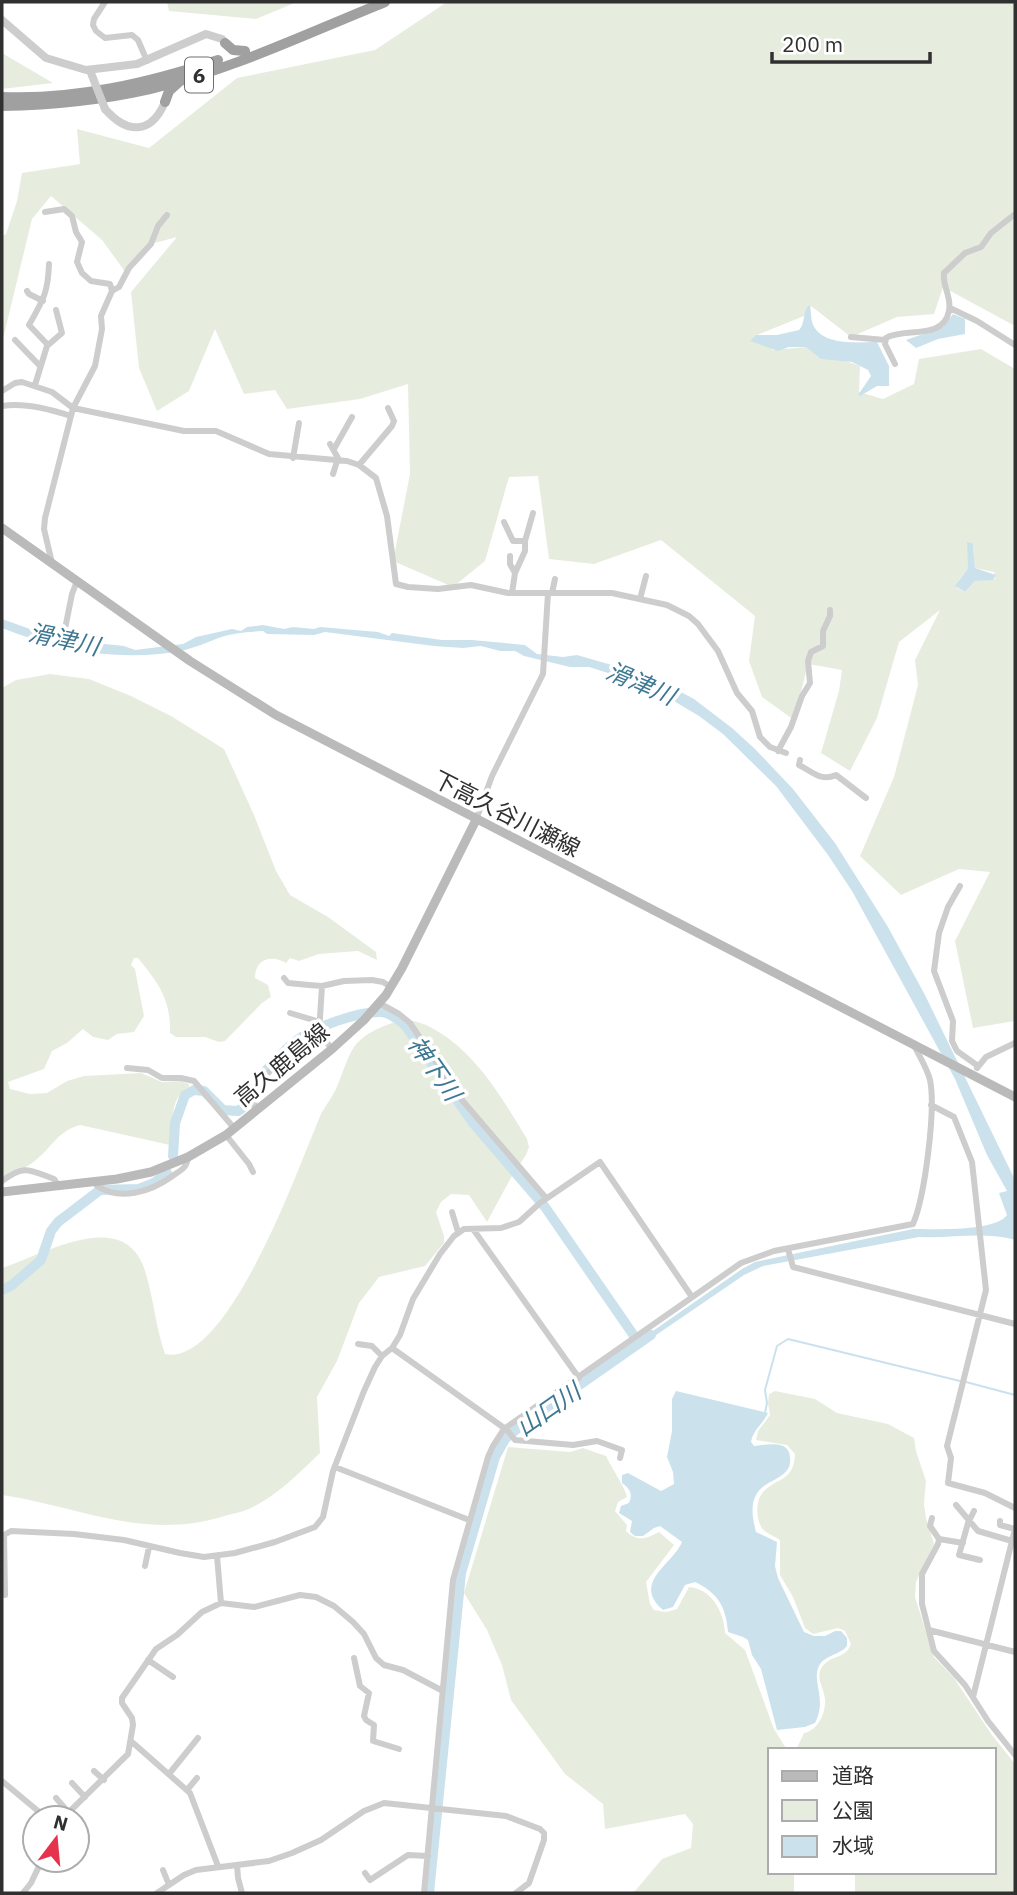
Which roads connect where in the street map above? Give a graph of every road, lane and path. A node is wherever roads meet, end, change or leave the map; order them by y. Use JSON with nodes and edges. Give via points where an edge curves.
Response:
{"nodes":[{"id":1,"x":105,"y":2,"type":"edge"},
{"id":2,"x":368,"y":2,"type":"edge"},
{"id":3,"x":385,"y":2,"type":"edge"},
{"id":4,"x":2,"y":20,"type":"edge"},
{"id":5,"x":225,"y":43,"type":"junction"},
{"id":6,"x":245,"y":51,"type":"junction"},
{"id":7,"x":147,"y":61,"type":"junction"},
{"id":8,"x":215,"y":61,"type":"junction"},
{"id":9,"x":89,"y":71,"type":"junction"},
{"id":10,"x":182,"y":80,"type":"junction"},
{"id":11,"x":152,"y":88,"type":"junction"},
{"id":12,"x":2,"y":97,"type":"edge"},
{"id":13,"x":165,"y":102,"type":"junction"},
{"id":14,"x":2,"y":106,"type":"edge"},
{"id":15,"x":45,"y":212,"type":"dead end"},
{"id":16,"x":1015,"y":214,"type":"edge"},
{"id":17,"x":167,"y":215,"type":"dead end"},
{"id":18,"x":49,"y":264,"type":"dead end"},
{"id":19,"x":27,"y":291,"type":"dead end"},
{"id":20,"x":113,"y":291,"type":"junction"},
{"id":21,"x":43,"y":300,"type":"junction"},
{"id":22,"x":950,"y":308,"type":"junction"},
{"id":23,"x":56,"y":310,"type":"dead end"},
{"id":24,"x":68,"y":316,"type":"dead end"},
{"id":25,"x":59,"y":321,"type":"junction"},
{"id":26,"x":851,"y":337,"type":"dead end"},
{"id":27,"x":15,"y":340,"type":"dead end"},
{"id":28,"x":885,"y":340,"type":"junction"},
{"id":29,"x":48,"y":345,"type":"junction"},
{"id":30,"x":1015,"y":345,"type":"edge"},
{"id":31,"x":895,"y":364,"type":"dead end"},
{"id":32,"x":40,"y":366,"type":"junction"},
{"id":33,"x":35,"y":386,"type":"junction"},
{"id":34,"x":2,"y":391,"type":"edge"},
{"id":35,"x":2,"y":406,"type":"edge"},
{"id":36,"x":387,"y":408,"type":"dead end"},
{"id":37,"x":72,"y":412,"type":"junction"},
{"id":38,"x":352,"y":417,"type":"dead end"},
{"id":39,"x":299,"y":423,"type":"dead end"},
{"id":40,"x":293,"y":458,"type":"junction"},
{"id":41,"x":336,"y":461,"type":"junction"},
{"id":42,"x":359,"y":465,"type":"junction"},
{"id":43,"x":333,"y":474,"type":"dead end"},
{"id":44,"x":533,"y":513,"type":"dead end"},
{"id":45,"x":504,"y":522,"type":"dead end"},
{"id":46,"x":2,"y":528,"type":"edge"},
{"id":47,"x":525,"y":541,"type":"junction"},
{"id":48,"x":510,"y":556,"type":"dead end"},
{"id":49,"x":52,"y":563,"type":"junction"},
{"id":50,"x":515,"y":573,"type":"junction"},
{"id":51,"x":646,"y":576,"type":"dead end"},
{"id":52,"x":555,"y":579,"type":"dead end"},
{"id":53,"x":77,"y":581,"type":"junction"},
{"id":54,"x":512,"y":593,"type":"junction"},
{"id":55,"x":550,"y":593,"type":"junction"},
{"id":56,"x":640,"y":599,"type":"junction"},
{"id":57,"x":830,"y":610,"type":"dead end"},
{"id":58,"x":64,"y":634,"type":"dead end"},
{"id":59,"x":800,"y":760,"type":"dead end"},
{"id":60,"x":866,"y":798,"type":"dead end"},
{"id":61,"x":476,"y":820,"type":"junction"},
{"id":62,"x":960,"y":886,"type":"dead end"},
{"id":63,"x":284,"y":978,"type":"dead end"},
{"id":64,"x":323,"y":986,"type":"junction"},
{"id":65,"x":391,"y":987,"type":"junction"},
{"id":66,"x":377,"y":1005,"type":"junction"},
{"id":67,"x":290,"y":1013,"type":"dead end"},
{"id":68,"x":320,"y":1028,"type":"junction"},
{"id":69,"x":913,"y":1044,"type":"junction"},
{"id":70,"x":1015,"y":1044,"type":"edge"},
{"id":71,"x":332,"y":1049,"type":"junction"},
{"id":72,"x":127,"y":1068,"type":"dead end"},
{"id":73,"x":975,"y":1072,"type":"junction"},
{"id":74,"x":1015,"y":1097,"type":"edge"},
{"id":75,"x":930,"y":1105,"type":"junction"},
{"id":76,"x":255,"y":1111,"type":"junction"},
{"id":77,"x":230,"y":1131,"type":"junction"},
{"id":78,"x":184,"y":1160,"type":"junction"},
{"id":79,"x":253,"y":1172,"type":"dead end"},
{"id":80,"x":2,"y":1181,"type":"edge"},
{"id":81,"x":58,"y":1185,"type":"junction"},
{"id":82,"x":101,"y":1187,"type":"junction"},
{"id":83,"x":2,"y":1192,"type":"edge"},
{"id":84,"x":543,"y":1200,"type":"junction"},
{"id":85,"x":453,"y":1212,"type":"dead end"},
{"id":86,"x":473,"y":1229,"type":"junction"},
{"id":87,"x":458,"y":1232,"type":"junction"},
{"id":88,"x":788,"y":1250,"type":"junction"},
{"id":89,"x":692,"y":1297,"type":"junction"},
{"id":90,"x":980,"y":1315,"type":"junction"},
{"id":91,"x":1015,"y":1324,"type":"edge"},
{"id":92,"x":358,"y":1344,"type":"dead end"},
{"id":93,"x":392,"y":1348,"type":"junction"},
{"id":94,"x":382,"y":1356,"type":"junction"},
{"id":95,"x":579,"y":1378,"type":"junction"},
{"id":96,"x":506,"y":1430,"type":"junction"},
{"id":97,"x":620,"y":1458,"type":"dead end"},
{"id":98,"x":335,"y":1467,"type":"junction"},
{"id":99,"x":956,"y":1505,"type":"dead end"},
{"id":100,"x":1015,"y":1508,"type":"edge"},
{"id":101,"x":974,"y":1511,"type":"dead end"},
{"id":102,"x":932,"y":1518,"type":"dead end"},
{"id":103,"x":469,"y":1520,"type":"junction"},
{"id":104,"x":969,"y":1521,"type":"junction"},
{"id":105,"x":1000,"y":1521,"type":"dead end"},
{"id":106,"x":1015,"y":1529,"type":"edge"},
{"id":107,"x":3,"y":1536,"type":"edge"},
{"id":108,"x":939,"y":1539,"type":"junction"},
{"id":109,"x":1012,"y":1541,"type":"junction"},
{"id":110,"x":963,"y":1543,"type":"junction"},
{"id":111,"x":149,"y":1547,"type":"junction"},
{"id":112,"x":218,"y":1556,"type":"junction"},
{"id":113,"x":980,"y":1560,"type":"dead end"},
{"id":114,"x":145,"y":1566,"type":"dead end"},
{"id":115,"x":5,"y":1595,"type":"dead end"},
{"id":116,"x":221,"y":1604,"type":"junction"},
{"id":117,"x":929,"y":1630,"type":"junction"},
{"id":118,"x":986,"y":1644,"type":"junction"},
{"id":119,"x":1015,"y":1652,"type":"edge"},
{"id":120,"x":354,"y":1658,"type":"dead end"},
{"id":121,"x":148,"y":1660,"type":"junction"},
{"id":122,"x":173,"y":1677,"type":"dead end"},
{"id":123,"x":441,"y":1690,"type":"junction"},
{"id":124,"x":973,"y":1697,"type":"junction"},
{"id":125,"x":198,"y":1738,"type":"dead end"},
{"id":126,"x":132,"y":1742,"type":"junction"},
{"id":127,"x":399,"y":1749,"type":"dead end"},
{"id":128,"x":1015,"y":1755,"type":"edge"},
{"id":129,"x":94,"y":1771,"type":"dead end"},
{"id":130,"x":169,"y":1774,"type":"junction"},
{"id":131,"x":197,"y":1778,"type":"dead end"},
{"id":132,"x":104,"y":1780,"type":"junction"},
{"id":133,"x":2,"y":1781,"type":"edge"},
{"id":134,"x":72,"y":1783,"type":"dead end"},
{"id":135,"x":187,"y":1790,"type":"junction"},
{"id":136,"x":85,"y":1797,"type":"junction"},
{"id":137,"x":56,"y":1798,"type":"dead end"},
{"id":138,"x":29,"y":1804,"type":"edge"},
{"id":139,"x":60,"y":1804,"type":"edge"},
{"id":140,"x":78,"y":1804,"type":"edge"},
{"id":141,"x":436,"y":1809,"type":"junction"},
{"id":142,"x":428,"y":1856,"type":"junction"},
{"id":143,"x":237,"y":1864,"type":"junction"},
{"id":144,"x":218,"y":1866,"type":"junction"},
{"id":145,"x":163,"y":1870,"type":"dead end"},
{"id":146,"x":365,"y":1873,"type":"dead end"},
{"id":147,"x":36,"y":1874,"type":"edge"},
{"id":148,"x":169,"y":1885,"type":"junction"},
{"id":149,"x":23,"y":1893,"type":"edge"},
{"id":150,"x":157,"y":1893,"type":"edge"},
{"id":151,"x":242,"y":1893,"type":"edge"},
{"id":152,"x":424,"y":1893,"type":"edge"},
{"id":153,"x":516,"y":1893,"type":"edge"}],
"edges":[{"from":1,"to":7,"type":"street","via":[[94,19],[96,32],[105,38],[132,35]]},
{"from":2,"to":6,"type":"highway","number":"6"},
{"from":3,"to":10,"type":"highway","number":"6"},
{"from":4,"to":9,"type":"street","via":[[46,58]]},
{"from":5,"to":6,"type":"highway","via":[[233,50]]},
{"from":5,"to":7,"type":"street","via":[[214,35],[200,35]]},
{"from":5,"to":8,"type":"highway","via":[[226,49]]},
{"from":6,"to":8,"type":"highway","number":"6"},
{"from":7,"to":9,"type":"street"},
{"from":8,"to":12,"type":"highway","number":"6","via":[[149,81],[74,95]]},
{"from":9,"to":13,"type":"street","bridge":true,"via":[[105,109],[128,126],[148,125]]},
{"from":10,"to":11,"type":"highway","number":"6"},
{"from":10,"to":13,"type":"highway"},
{"from":11,"to":13,"type":"highway"},
{"from":11,"to":14,"type":"highway","number":"6","via":[[71,103]]},
{"from":15,"to":20,"type":"street","via":[[64,209],[69,213],[82,242],[77,262],[82,273],[91,281],[110,284]]},
{"from":16,"to":22,"type":"street","via":[[990,233],[981,247],[965,253],[944,273]]},
{"from":17,"to":20,"type":"street","via":[[151,244]]},
{"from":18,"to":21,"type":"street"},
{"from":19,"to":21,"type":"street"},
{"from":20,"to":37,"type":"street","via":[[101,316],[95,366]]},
{"from":21,"to":29,"type":"street","via":[[29,325]]},
{"from":22,"to":28,"type":"street","via":[[936,328],[895,334]]},
{"from":22,"to":30,"type":"street"},
{"from":23,"to":25,"type":"street"},
{"from":24,"to":25,"type":"street"},
{"from":25,"to":29,"type":"street","via":[[62,333]]},
{"from":26,"to":28,"type":"street"},
{"from":27,"to":32,"type":"street","via":[[27,346],[27,355]]},
{"from":28,"to":31,"type":"street"},
{"from":29,"to":32,"type":"street"},
{"from":32,"to":33,"type":"street"},
{"from":33,"to":34,"type":"street","via":[[15,383]]},
{"from":33,"to":37,"type":"street","via":[[52,392]]},
{"from":35,"to":37,"type":"street"},
{"from":36,"to":42,"type":"street","via":[[392,426]]},
{"from":37,"to":40,"type":"street","via":[[184,431],[216,431],[259,451]]},
{"from":37,"to":49,"type":"street","via":[[45,518]]},
{"from":38,"to":41,"type":"street","via":[[332,446]]},
{"from":39,"to":40,"type":"street"},
{"from":40,"to":41,"type":"street"},
{"from":41,"to":42,"type":"street"},
{"from":41,"to":43,"type":"street"},
{"from":42,"to":54,"type":"street","via":[[376,478],[387,516],[396,583],[438,589],[471,585]]},
{"from":44,"to":47,"type":"street"},
{"from":45,"to":47,"type":"street","via":[[513,541]]},
{"from":46,"to":49,"type":"main road","name":"下高久谷川瀬線"},
{"from":47,"to":50,"type":"street","via":[[526,551]]},
{"from":48,"to":50,"type":"street"},
{"from":49,"to":53,"type":"main road","name":"下高久谷川瀬線"},
{"from":50,"to":54,"type":"street"},
{"from":51,"to":56,"type":"street"},
{"from":52,"to":55,"type":"street"},
{"from":53,"to":58,"type":"street"},
{"from":53,"to":61,"type":"main road","name":"下高久谷川瀬線","via":[[276,715]]},
{"from":54,"to":55,"type":"street"},
{"from":55,"to":56,"type":"street","via":[[612,593]]},
{"from":55,"to":61,"type":"street","via":[[541,679],[492,776]]},
{"from":56,"to":57,"type":"street","via":[[667,605],[698,624],[752,711],[760,737],[782,752],[808,687],[811,652],[824,646]]},
{"from":59,"to":60,"type":"street","via":[[799,765],[818,777],[836,775]]},
{"from":61,"to":65,"type":"main road","name":"高久鹿島線"},
{"from":61,"to":69,"type":"main road","name":"下高久谷川瀬線"},
{"from":62,"to":73,"type":"street","via":[[939,933],[934,971],[953,1021],[957,1051]]},
{"from":63,"to":64,"type":"street"},
{"from":64,"to":65,"type":"street","via":[[372,981]]},
{"from":64,"to":68,"type":"street"},
{"from":65,"to":66,"type":"main road","name":"高久鹿島線"},
{"from":66,"to":71,"type":"main road","name":"高久鹿島線"},
{"from":66,"to":84,"type":"street","via":[[410,1023],[462,1100]]},
{"from":67,"to":68,"type":"street"},
{"from":68,"to":71,"type":"street"},
{"from":68,"to":76,"type":"street","via":[[260,1084]]},
{"from":69,"to":73,"type":"main road","name":"下高久谷川瀬線"},
{"from":69,"to":75,"type":"street","via":[[930,1079]]},
{"from":70,"to":73,"type":"street","via":[[986,1057]]},
{"from":71,"to":76,"type":"main road","name":"高久鹿島線"},
{"from":72,"to":77,"type":"street","via":[[194,1081]]},
{"from":73,"to":74,"type":"main road","name":"下高久谷川瀬線"},
{"from":75,"to":88,"type":"street","via":[[928,1159],[913,1224]]},
{"from":75,"to":90,"type":"street","via":[[956,1120],[972,1163],[986,1290]]},
{"from":76,"to":77,"type":"main road","name":"高久鹿島線"},
{"from":77,"to":78,"type":"main road","name":"高久鹿島線"},
{"from":77,"to":79,"type":"street"},
{"from":78,"to":82,"type":"main road","name":"高久鹿島線"},
{"from":78,"to":82,"type":"street","via":[[188,1164],[182,1170],[146,1191]]},
{"from":80,"to":81,"type":"street","via":[[24,1170],[54,1179]]},
{"from":81,"to":82,"type":"main road","name":"高久鹿島線"},
{"from":81,"to":83,"type":"main road","name":"高久鹿島線"},
{"from":84,"to":86,"type":"street","via":[[512,1226]]},
{"from":84,"to":89,"type":"street","via":[[600,1162]]},
{"from":85,"to":87,"type":"street"},
{"from":86,"to":87,"type":"street"},
{"from":86,"to":95,"type":"street"},
{"from":87,"to":93,"type":"street","via":[[426,1275]]},
{"from":88,"to":89,"type":"street","via":[[749,1259]]},
{"from":88,"to":90,"type":"street","via":[[793,1267]]},
{"from":89,"to":95,"type":"street"},
{"from":90,"to":91,"type":"street"},
{"from":90,"to":100,"type":"street","via":[[947,1446],[951,1458],[948,1483],[985,1493]]},
{"from":92,"to":94,"type":"street","via":[[372,1346]]},
{"from":93,"to":94,"type":"street"},
{"from":93,"to":96,"type":"street"},
{"from":94,"to":98,"type":"street"},
{"from":95,"to":96,"type":"street"},
{"from":96,"to":97,"type":"street","via":[[518,1441],[603,1442],[622,1450]]},
{"from":96,"to":103,"type":"street","via":[[488,1457]]},
{"from":98,"to":103,"type":"street"},
{"from":98,"to":112,"type":"street","via":[[323,1517],[315,1527]]},
{"from":99,"to":104,"type":"street"},
{"from":101,"to":104,"type":"street"},
{"from":102,"to":108,"type":"street","via":[[930,1526]]},
{"from":103,"to":123,"type":"street","via":[[453,1580]]},
{"from":104,"to":109,"type":"street","via":[[978,1531]]},
{"from":104,"to":110,"type":"street"},
{"from":105,"to":106,"type":"street","via":[[1000,1525]]},
{"from":106,"to":109,"type":"street"},
{"from":107,"to":111,"type":"street","via":[[11,1531],[74,1534]]},
{"from":107,"to":115,"type":"street"},
{"from":108,"to":110,"type":"street"},
{"from":108,"to":117,"type":"street","via":[[922,1574],[922,1604]]},
{"from":109,"to":118,"type":"street"},
{"from":110,"to":113,"type":"street","via":[[959,1555]]},
{"from":111,"to":112,"type":"street"},
{"from":111,"to":114,"type":"street"},
{"from":112,"to":116,"type":"street"},
{"from":116,"to":121,"type":"street","via":[[202,1612]]},
{"from":116,"to":123,"type":"street","via":[[254,1607],[300,1595],[316,1597],[354,1622],[384,1665]]},
{"from":117,"to":118,"type":"street"},
{"from":117,"to":124,"type":"street","via":[[937,1656]]},
{"from":118,"to":119,"type":"street"},
{"from":118,"to":124,"type":"street"},
{"from":120,"to":127,"type":"street","via":[[360,1686],[369,1693],[364,1716],[374,1725],[373,1741]]},
{"from":121,"to":122,"type":"street"},
{"from":121,"to":126,"type":"street","via":[[122,1698],[132,1718]]},
{"from":123,"to":141,"type":"street"},
{"from":124,"to":128,"type":"street"},
{"from":125,"to":130,"type":"street"},
{"from":126,"to":130,"type":"street"},
{"from":126,"to":132,"type":"street","via":[[128,1754]]},
{"from":129,"to":132,"type":"street"},
{"from":130,"to":135,"type":"street"},
{"from":131,"to":135,"type":"street"},
{"from":132,"to":136,"type":"street"},
{"from":133,"to":138,"type":"street"},
{"from":134,"to":136,"type":"street"},
{"from":135,"to":144,"type":"street"},
{"from":136,"to":140,"type":"street"},
{"from":137,"to":139,"type":"street"},
{"from":141,"to":142,"type":"street"},
{"from":141,"to":143,"type":"street","via":[[384,1803],[292,1853]]},
{"from":141,"to":153,"type":"street","via":[[514,1817],[544,1833],[529,1882]]},
{"from":142,"to":146,"type":"street","via":[[408,1855],[370,1880]]},
{"from":142,"to":152,"type":"street"},
{"from":143,"to":144,"type":"street"},
{"from":143,"to":151,"type":"street"},
{"from":144,"to":148,"type":"street","via":[[196,1870]]},
{"from":145,"to":148,"type":"street"},
{"from":147,"to":149,"type":"street"},
{"from":148,"to":150,"type":"street"}]}
